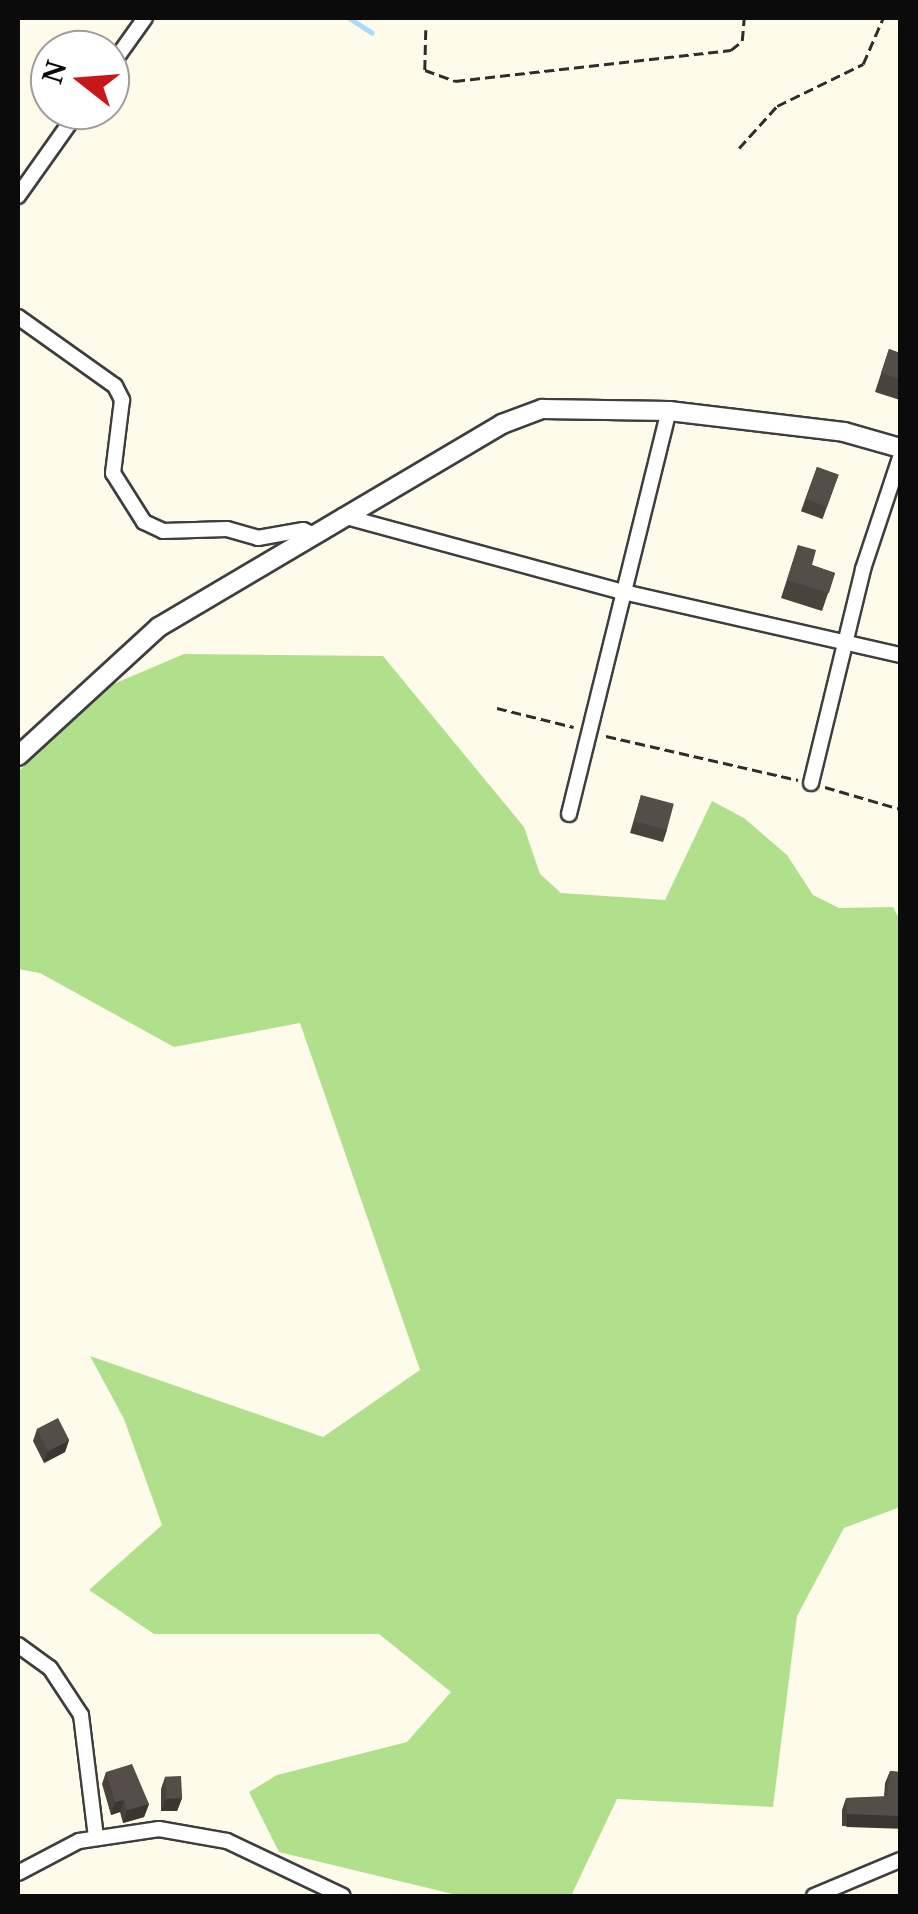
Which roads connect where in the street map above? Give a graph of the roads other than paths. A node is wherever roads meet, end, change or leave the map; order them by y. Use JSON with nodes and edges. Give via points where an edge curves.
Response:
{"nodes":[{"id":1,"x":145,"y":18,"type":"edge"},
{"id":2,"x":130,"y":39,"type":"edge"},
{"id":3,"x":65,"y":130,"type":"edge"},
{"id":4,"x":18,"y":196,"type":"edge"},
{"id":5,"x":18,"y":318,"type":"edge"},
{"id":6,"x":669,"y":412,"type":"junction"},
{"id":7,"x":900,"y":448,"type":"edge"},
{"id":8,"x":900,"y":458,"type":"edge"},
{"id":9,"x":343,"y":516,"type":"junction"},
{"id":10,"x":314,"y":535,"type":"junction"},
{"id":11,"x":623,"y":592,"type":"junction"},
{"id":12,"x":844,"y":642,"type":"junction"},
{"id":13,"x":900,"y":656,"type":"edge"},
{"id":14,"x":18,"y":756,"type":"edge"},
{"id":15,"x":811,"y":783,"type":"road end"},
{"id":16,"x":568,"y":814,"type":"dead end"},
{"id":17,"x":18,"y":1645,"type":"edge"},
{"id":18,"x":96,"y":1837,"type":"junction"},
{"id":19,"x":900,"y":1860,"type":"edge"},
{"id":20,"x":18,"y":1873,"type":"edge"},
{"id":21,"x":343,"y":1896,"type":"edge"},
{"id":22,"x":814,"y":1896,"type":"edge"}],
"edges":[{"from":1,"to":2,"type":"street"},
{"from":3,"to":4,"type":"street"},
{"from":5,"to":10,"type":"street","via":[[115,386],[122,400],[113,473],[144,522],[163,531]]},
{"from":6,"to":7,"type":"street","via":[[844,432]]},
{"from":6,"to":9,"type":"street","via":[[542,409],[502,424]]},
{"from":6,"to":11,"type":"street"},
{"from":8,"to":12,"type":"street"},
{"from":9,"to":10,"type":"street"},
{"from":9,"to":11,"type":"street"},
{"from":10,"to":14,"type":"street","via":[[130,648]]},
{"from":11,"to":12,"type":"street"},
{"from":11,"to":16,"type":"street"},
{"from":12,"to":13,"type":"street"},
{"from":12,"to":15,"type":"street"},
{"from":17,"to":18,"type":"street","via":[[50,1668],[81,1714]]},
{"from":18,"to":20,"type":"street","via":[[64,1846]]},
{"from":18,"to":21,"type":"street","via":[[158,1829],[227,1841]]},
{"from":19,"to":22,"type":"street"}]}
